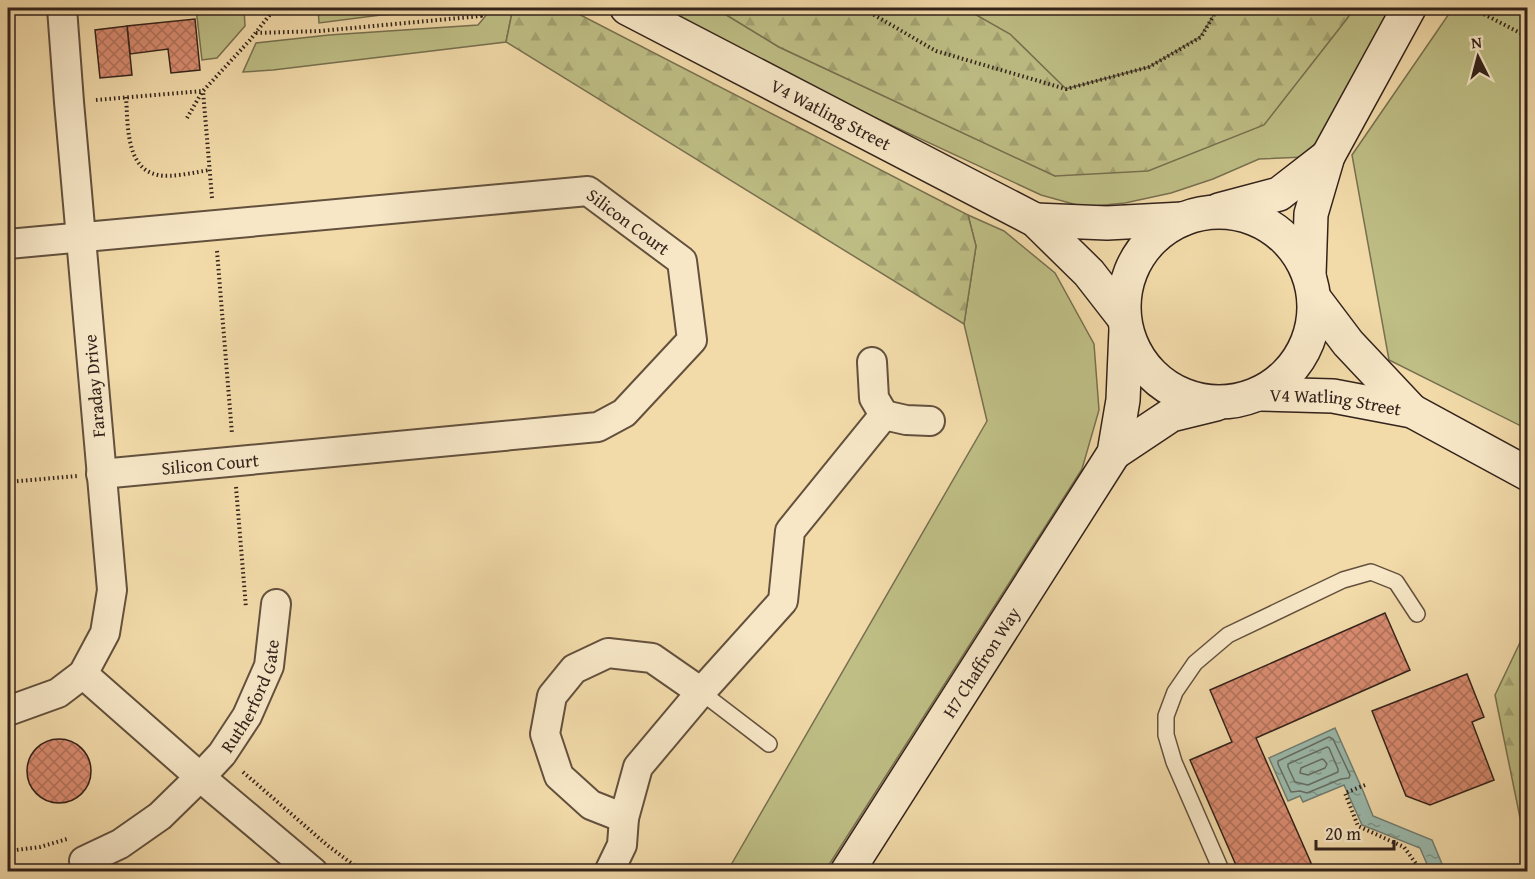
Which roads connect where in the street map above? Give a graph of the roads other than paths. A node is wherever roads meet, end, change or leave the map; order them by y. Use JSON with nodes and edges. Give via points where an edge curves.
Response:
{"nodes":[{"id":1,"x":62,"y":8,"type":"edge"},
{"id":2,"x":627,"y":8,"type":"edge"},
{"id":3,"x":1406,"y":12,"type":"edge"},
{"id":4,"x":1328,"y":156,"type":"junction"},
{"id":5,"x":1195,"y":216,"type":"junction"},
{"id":6,"x":1035,"y":220,"type":"junction"},
{"id":7,"x":82,"y":237,"type":"junction"},
{"id":8,"x":8,"y":244,"type":"edge"},
{"id":9,"x":1312,"y":287,"type":"junction"},
{"id":10,"x":1125,"y":324,"type":"junction"},
{"id":11,"x":872,"y":362,"type":"dead end"},
{"id":12,"x":1260,"y":394,"type":"junction"},
{"id":13,"x":1222,"y":403,"type":"junction"},
{"id":14,"x":1412,"y":411,"type":"junction"},
{"id":15,"x":884,"y":415,"type":"junction"},
{"id":16,"x":930,"y":420,"type":"dead end"},
{"id":17,"x":1114,"y":453,"type":"junction"},
{"id":18,"x":101,"y":474,"type":"junction"},
{"id":19,"x":1527,"y":474,"type":"edge"},
{"id":20,"x":276,"y":604,"type":"dead end"},
{"id":21,"x":1417,"y":614,"type":"dead end"},
{"id":22,"x":83,"y":674,"type":"junction"},
{"id":23,"x":701,"y":692,"type":"junction"},
{"id":24,"x":8,"y":711,"type":"edge"},
{"id":25,"x":769,"y":744,"type":"dead end"},
{"id":26,"x":201,"y":777,"type":"junction"},
{"id":27,"x":624,"y":818,"type":"junction"},
{"id":28,"x":84,"y":861,"type":"dead end"},
{"id":29,"x":313,"y":872,"type":"edge"},
{"id":30,"x":609,"y":872,"type":"edge"},
{"id":31,"x":847,"y":872,"type":"edge"},
{"id":32,"x":1222,"y":872,"type":"edge"}],
"edges":[{"from":1,"to":7,"type":"street","name":"Faraday Drive"},
{"from":2,"to":6,"type":"street","name":"V4 Watling Street"},
{"from":3,"to":4,"type":"street"},
{"from":4,"to":5,"type":"street","via":[[1279,194]]},
{"from":4,"to":9,"type":"street","via":[[1311,214]]},
{"from":5,"to":6,"type":"street","name":"V4 Watling Street","via":[[1107,223]]},
{"from":5,"to":9,"type":"street","via":[[1232,213],[1257,220],[1279,233],[1297,252]]},
{"from":5,"to":10,"type":"street","via":[[1166,228],[1137,258],[1124,297]]},
{"from":6,"to":10,"type":"street","name":"V4 Watling Street","via":[[1089,273]]},
{"from":7,"to":8,"type":"street"},
{"from":7,"to":18,"type":"street","name":"Faraday Drive"},
{"from":7,"to":18,"type":"street","name":"Silicon Court","via":[[588,191],[682,261],[692,340],[624,413],[598,427]]},
{"from":9,"to":12,"type":"street","via":[[1313,327],[1302,354],[1284,377]]},
{"from":9,"to":14,"type":"street","name":"V4 Watling Street","via":[[1348,343]]},
{"from":10,"to":13,"type":"street","via":[[1139,360],[1161,384],[1190,398]]},
{"from":10,"to":17,"type":"street","name":"H7 Chaffron Way","via":[[1123,400]]},
{"from":11,"to":15,"type":"street","via":[[874,398]]},
{"from":12,"to":13,"type":"street"},
{"from":12,"to":14,"type":"street","name":"V4 Watling Street","via":[[1332,396]]},
{"from":13,"to":17,"type":"street","name":"H7 Chaffron Way","via":[[1171,415]]},
{"from":14,"to":19,"type":"street","name":"V4 Watling Street"},
{"from":15,"to":16,"type":"street"},
{"from":15,"to":23,"type":"street","via":[[790,531],[783,601]]},
{"from":17,"to":31,"type":"street","name":"H7 Chaffron Way"},
{"from":18,"to":22,"type":"street","name":"Faraday Drive","via":[[112,590],[105,633]]},
{"from":20,"to":26,"type":"street","name":"Rutherford Gate","via":[[269,666],[246,716],[222,754]]},
{"from":21,"to":32,"type":"lane","via":[[1396,582],[1371,572],[1343,580],[1228,635],[1195,663],[1174,692],[1166,716],[1166,735]]},
{"from":22,"to":24,"type":"street","name":"Faraday Drive","via":[[58,693]]},
{"from":22,"to":26,"type":"street"},
{"from":23,"to":25,"type":"lane"},
{"from":23,"to":27,"type":"street","via":[[638,767]]},
{"from":23,"to":27,"type":"street","via":[[652,658],[608,653],[574,669],[552,696],[545,734],[559,776],[591,805]]},
{"from":26,"to":28,"type":"street","name":"Rutherford Gate","via":[[160,816],[120,844]]},
{"from":26,"to":29,"type":"street"},
{"from":27,"to":30,"type":"street","via":[[622,845]]}]}
